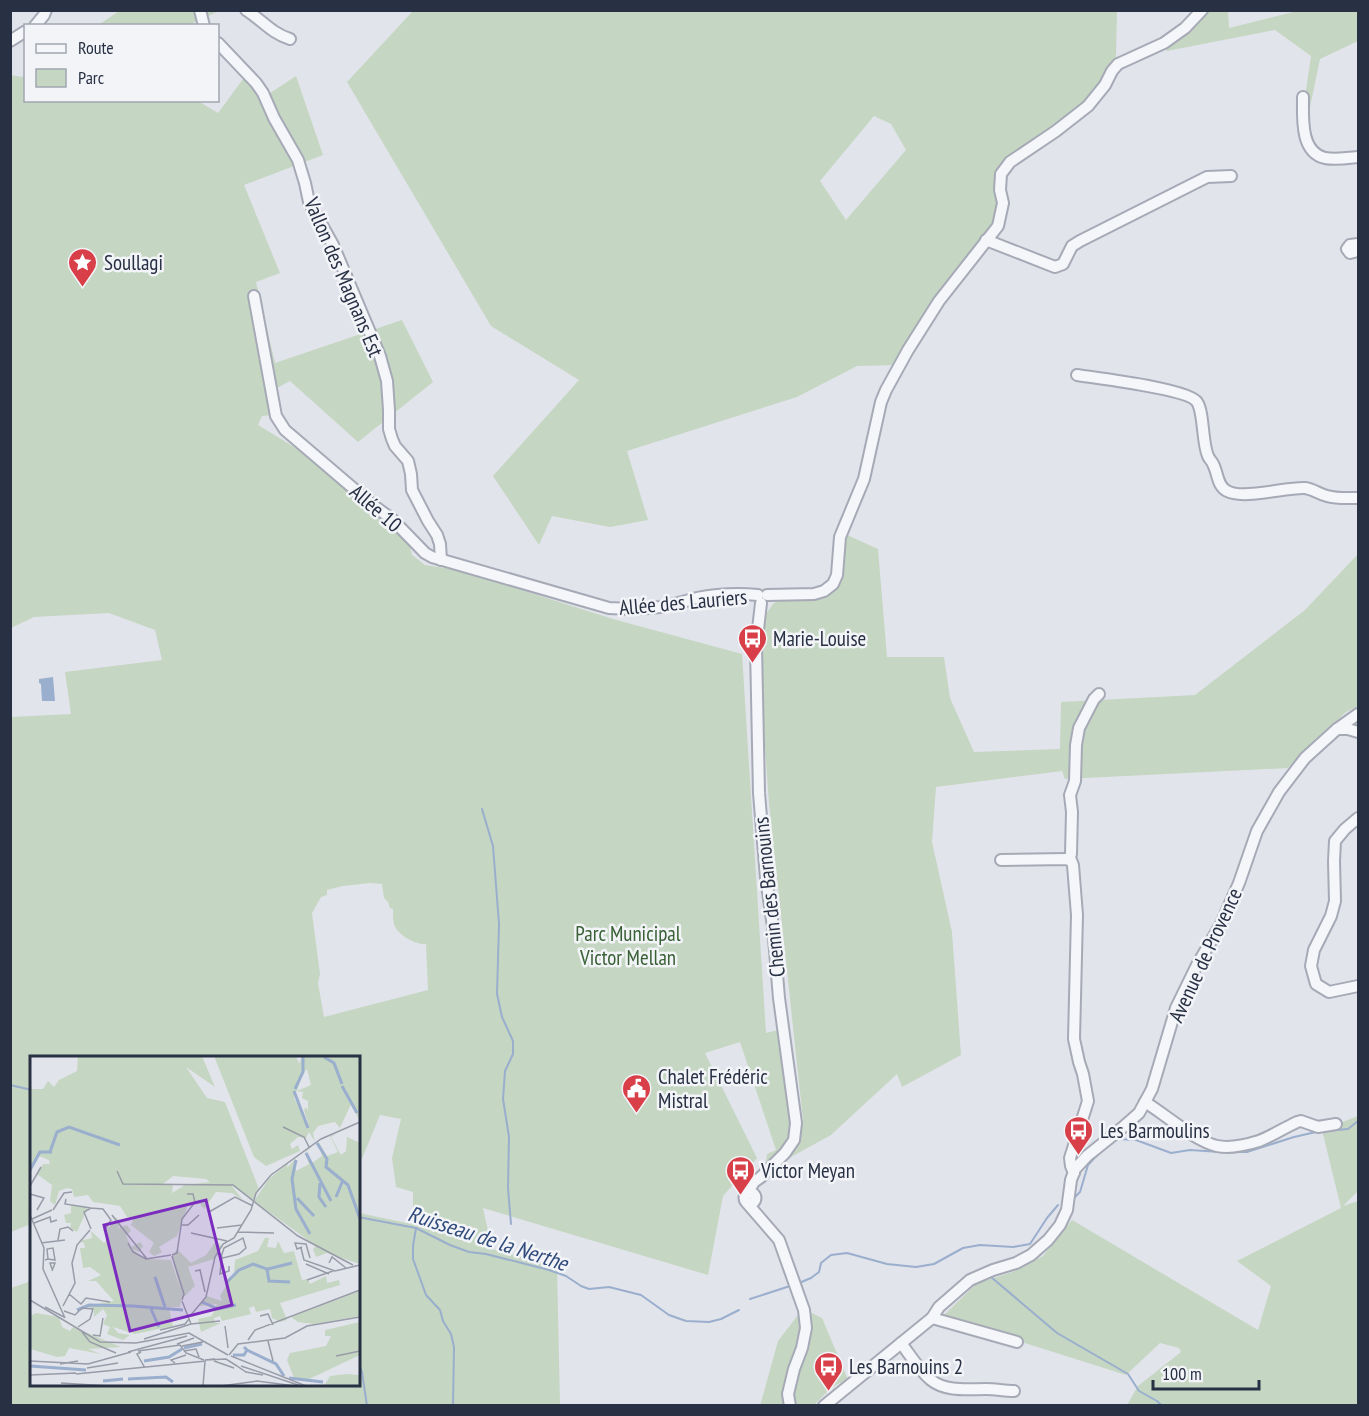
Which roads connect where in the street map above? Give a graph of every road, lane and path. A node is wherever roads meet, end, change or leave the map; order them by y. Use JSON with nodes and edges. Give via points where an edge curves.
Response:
{"nodes":[{"id":1,"x":44,"y":10,"type":"edge"},
{"id":2,"x":246,"y":10,"type":"edge"},
{"id":3,"x":1202,"y":10,"type":"edge"},
{"id":4,"x":37,"y":24,"type":"edge"},
{"id":5,"x":24,"y":32,"type":"edge"},
{"id":6,"x":290,"y":39,"type":"dead end"},
{"id":7,"x":10,"y":41,"type":"edge"},
{"id":8,"x":219,"y":44,"type":"edge"},
{"id":9,"x":1303,"y":97,"type":"dead end"},
{"id":10,"x":1359,"y":157,"type":"edge"},
{"id":11,"x":1231,"y":176,"type":"dead end"},
{"id":12,"x":986,"y":240,"type":"junction"},
{"id":13,"x":1359,"y":244,"type":"edge"},
{"id":14,"x":1359,"y":251,"type":"edge"},
{"id":15,"x":254,"y":296,"type":"dead end"},
{"id":16,"x":1077,"y":375,"type":"dead end"},
{"id":17,"x":1359,"y":498,"type":"edge"},
{"id":18,"x":441,"y":560,"type":"junction"},
{"id":19,"x":762,"y":598,"type":"junction"},
{"id":20,"x":609,"y":608,"type":"joint"},
{"id":21,"x":1099,"y":694,"type":"dead end"},
{"id":22,"x":1357,"y":718,"type":"edge"},
{"id":23,"x":1336,"y":729,"type":"junction"},
{"id":24,"x":1359,"y":732,"type":"edge"},
{"id":25,"x":1359,"y":818,"type":"edge"},
{"id":26,"x":1001,"y":860,"type":"dead end"},
{"id":27,"x":1069,"y":860,"type":"junction"},
{"id":28,"x":1359,"y":986,"type":"edge"},
{"id":29,"x":1145,"y":1102,"type":"junction"},
{"id":30,"x":1336,"y":1124,"type":"dead end"},
{"id":31,"x":1074,"y":1173,"type":"junction"},
{"id":32,"x":932,"y":1318,"type":"junction"},
{"id":33,"x":1017,"y":1342,"type":"dead end"},
{"id":34,"x":901,"y":1343,"type":"junction"},
{"id":35,"x":1014,"y":1391,"type":"dead end"},
{"id":36,"x":789,"y":1405,"type":"edge"},
{"id":37,"x":824,"y":1406,"type":"edge"}],
"edges":[{"from":1,"to":4,"type":"street"},
{"from":2,"to":6,"type":"street","via":[[279,36]]},
{"from":3,"to":12,"type":"street","via":[[1164,43],[1118,64],[1088,106],[1010,162],[1001,174],[1003,203],[998,226]]},
{"from":5,"to":7,"type":"street"},
{"from":8,"to":18,"type":"street","name":"Vallon des Magnans Est","via":[[263,93],[298,160],[309,202],[333,245],[380,356],[387,381],[389,429],[395,446],[408,461],[412,490],[437,535]]},
{"from":9,"to":10,"type":"street","via":[[1309,147],[1324,158]]},
{"from":11,"to":12,"type":"street","via":[[1207,177],[1108,226],[1072,246],[1063,264],[1055,267]]},
{"from":12,"to":19,"type":"street","via":[[939,301],[886,390],[864,479],[840,537],[833,584],[814,594]]},
{"from":13,"to":14,"type":"street","via":[[1347,249],[1350,253]]},
{"from":15,"to":18,"type":"street","name":"Allée 10","via":[[280,423],[392,519],[425,553]]},
{"from":16,"to":17,"type":"street","via":[[1170,391],[1197,401],[1207,454],[1220,484],[1230,493],[1306,488],[1342,499]]},
{"from":18,"to":20,"type":"street","name":"Allée 10"},
{"from":19,"to":20,"type":"street","name":"Allée des Lauriers","via":[[723,595],[662,606]]},
{"from":19,"to":36,"type":"street","name":"Chemin des Barnouins","via":[[756,647],[759,793],[796,1123],[794,1140],[761,1178],[751,1199],[758,1215],[779,1240],[804,1310],[806,1328],[788,1394]]},
{"from":21,"to":27,"type":"street","via":[[1079,728],[1075,781],[1070,795]]},
{"from":22,"to":23,"type":"street","name":"Avenue de Provence"},
{"from":23,"to":24,"type":"street"},
{"from":23,"to":29,"type":"street","name":"Avenue de Provence","via":[[1305,758],[1279,792],[1257,831],[1221,924],[1176,1008]]},
{"from":25,"to":28,"type":"street","via":[[1335,841],[1335,901],[1311,966],[1316,984],[1329,992]]},
{"from":26,"to":27,"type":"street"},
{"from":27,"to":31,"type":"street","via":[[1073,865],[1077,915],[1074,1039],[1088,1101],[1070,1158]]},
{"from":29,"to":30,"type":"street","via":[[1196,1137],[1228,1148],[1257,1142],[1297,1122],[1318,1127]]},
{"from":29,"to":31,"type":"street","name":"Avenue de Provence","via":[[1139,1113],[1082,1161]]},
{"from":31,"to":32,"type":"street","via":[[1067,1210],[1048,1240],[1024,1259],[970,1280]]},
{"from":32,"to":33,"type":"street"},
{"from":32,"to":34,"type":"street"},
{"from":34,"to":35,"type":"street","via":[[932,1381],[943,1387]]},
{"from":34,"to":37,"type":"street"}]}
